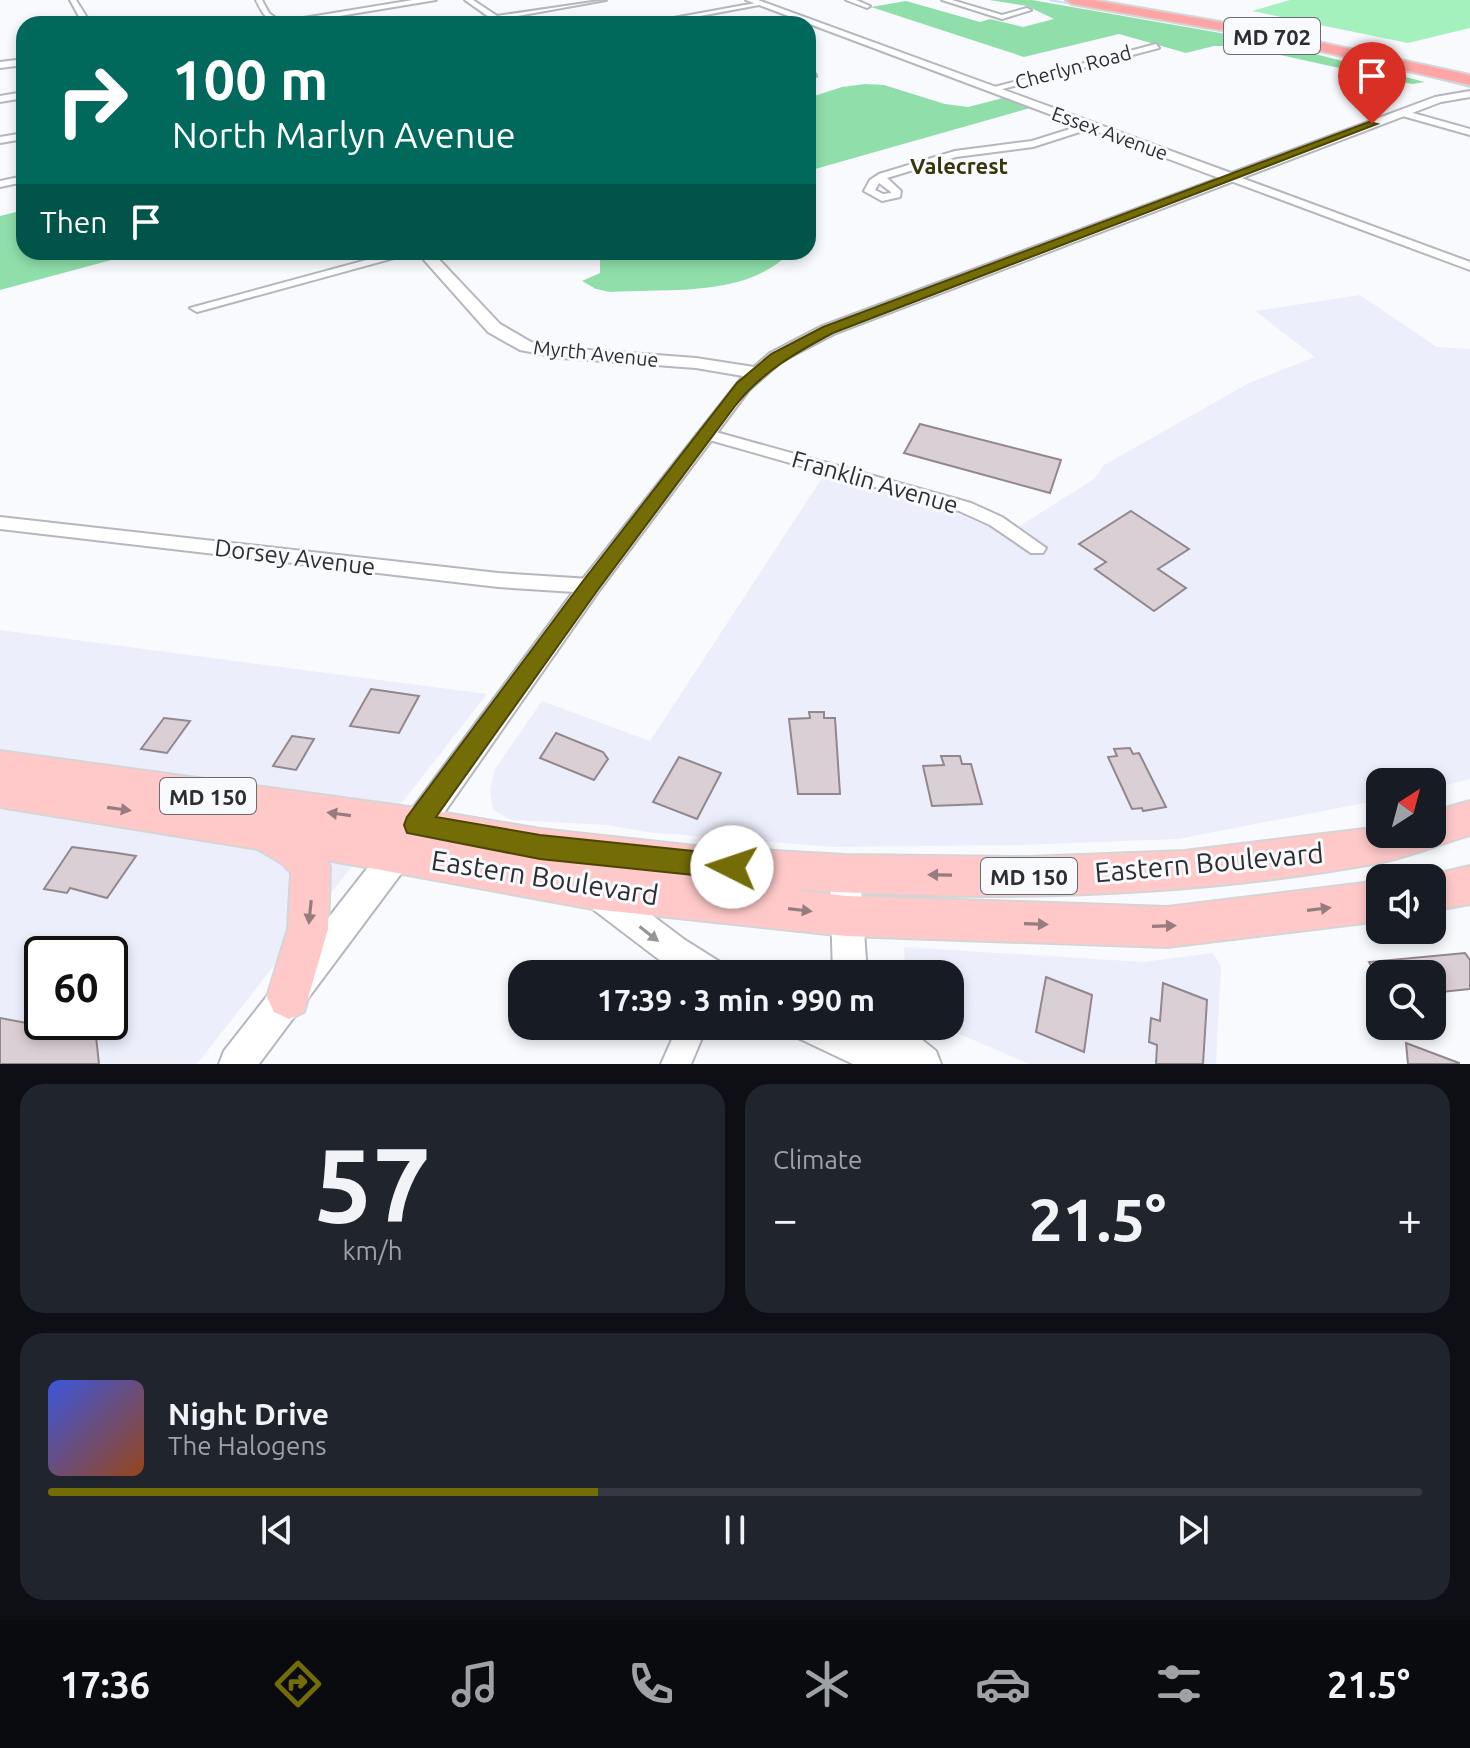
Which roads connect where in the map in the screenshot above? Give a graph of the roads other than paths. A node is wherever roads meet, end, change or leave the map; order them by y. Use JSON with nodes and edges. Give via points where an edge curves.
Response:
{"nodes":[{"id":1,"x":431,"y":0,"type":"edge"},
{"id":2,"x":468,"y":0,"type":"edge"},
{"id":3,"x":603,"y":0,"type":"edge"},
{"id":4,"x":849,"y":0,"type":"edge"},
{"id":5,"x":945,"y":0,"type":"edge"},
{"id":6,"x":1072,"y":0,"type":"edge"},
{"id":7,"x":1123,"y":0,"type":"edge"},
{"id":8,"x":401,"y":2,"type":"edge"},
{"id":9,"x":755,"y":2,"type":"edge"},
{"id":10,"x":867,"y":6,"type":"dead end"},
{"id":11,"x":1027,"y":10,"type":"dead end"},
{"id":12,"x":318,"y":16,"type":"edge"},
{"id":13,"x":493,"y":16,"type":"edge"},
{"id":14,"x":508,"y":16,"type":"edge"},
{"id":15,"x":685,"y":16,"type":"edge"},
{"id":16,"x":793,"y":16,"type":"edge"},
{"id":17,"x":816,"y":25,"type":"edge"},
{"id":18,"x":1156,"y":46,"type":"dead end"},
{"id":19,"x":1470,"y":69,"type":"edge"},
{"id":20,"x":991,"y":89,"type":"junction"},
{"id":21,"x":1468,"y":90,"type":"edge"},
{"id":22,"x":1402,"y":113,"type":"junction"},
{"id":23,"x":1089,"y":126,"type":"junction"},
{"id":24,"x":1470,"y":132,"type":"edge"},
{"id":25,"x":880,"y":178,"type":"dead end"},
{"id":26,"x":1232,"y":178,"type":"junction"},
{"id":27,"x":380,"y":260,"type":"edge"},
{"id":28,"x":431,"y":260,"type":"edge"},
{"id":29,"x":1470,"y":266,"type":"edge"},
{"id":30,"x":197,"y":308,"type":"dead end"},
{"id":31,"x":757,"y":373,"type":"junction"},
{"id":32,"x":705,"y":434,"type":"junction"},
{"id":33,"x":0,"y":523,"type":"edge"},
{"id":34,"x":1037,"y":548,"type":"dead end"},
{"id":35,"x":590,"y":586,"type":"junction"},
{"id":36,"x":0,"y":767,"type":"edge"},
{"id":37,"x":0,"y":791,"type":"edge"},
{"id":38,"x":1470,"y":818,"type":"edge"},
{"id":39,"x":1446,"y":825,"type":"edge"},
{"id":40,"x":263,"y":831,"type":"junction"},
{"id":41,"x":407,"y":839,"type":"junction"},
{"id":42,"x":1366,"y":847,"type":"edge"},
{"id":43,"x":845,"y":874,"type":"junction"},
{"id":44,"x":1470,"y":885,"type":"edge"},
{"id":45,"x":1446,"y":889,"type":"edge"},
{"id":46,"x":593,"y":890,"type":"junction"},
{"id":47,"x":1366,"y":903,"type":"edge"},
{"id":48,"x":846,"y":916,"type":"junction"},
{"id":49,"x":686,"y":960,"type":"edge"},
{"id":50,"x":849,"y":960,"type":"edge"},
{"id":51,"x":289,"y":997,"type":"junction"},
{"id":52,"x":687,"y":1040,"type":"edge"},
{"id":53,"x":841,"y":1040,"type":"edge"},
{"id":54,"x":895,"y":1040,"type":"edge"},
{"id":55,"x":237,"y":1064,"type":"edge"},
{"id":56,"x":676,"y":1064,"type":"edge"},
{"id":57,"x":893,"y":1064,"type":"edge"},
{"id":58,"x":923,"y":1064,"type":"edge"}],
"edges":[{"from":1,"to":8,"type":"main road"},
{"from":2,"to":13,"type":"street"},
{"from":3,"to":14,"type":"street"},
{"from":4,"to":10,"type":"street"},
{"from":5,"to":11,"type":"street","via":[[1002,17]]},
{"from":6,"to":21,"type":"highway","number":"MD 702","via":[[1249,31]]},
{"from":7,"to":19,"type":"highway","number":"MD 702"},
{"from":8,"to":12,"type":"main road"},
{"from":9,"to":15,"type":"street"},
{"from":9,"to":16,"type":"street","name":"Essex Avenue"},
{"from":17,"to":20,"type":"street","name":"Essex Avenue"},
{"from":18,"to":20,"type":"street","name":"Cherlyn Road"},
{"from":20,"to":23,"type":"street","name":"Essex Avenue"},
{"from":21,"to":22,"type":"street"},
{"from":22,"to":24,"type":"street"},
{"from":22,"to":26,"type":"street"},
{"from":23,"to":25,"type":"street","via":[[1033,144],[955,154]]},
{"from":23,"to":26,"type":"street","name":"Essex Avenue"},
{"from":26,"to":29,"type":"street","name":"Essex Avenue"},
{"from":26,"to":31,"type":"street","via":[[828,330]]},
{"from":27,"to":30,"type":"street"},
{"from":28,"to":31,"type":"street","name":"Myrth Avenue","via":[[494,328],[526,346]]},
{"from":31,"to":32,"type":"street"},
{"from":32,"to":34,"type":"street","name":"Franklin Avenue","via":[[965,507]]},
{"from":32,"to":35,"type":"street"},
{"from":33,"to":35,"type":"street","name":"Dorsey Avenue"},
{"from":35,"to":41,"type":"street"},
{"from":41,"to":36,"type":"main road","name":"Eastern Boulevard","number":"MD 150","one_way":true},
{"from":37,"to":40,"type":"main road","name":"Eastern Boulevard","number":"MD 150","one_way":true},
{"from":38,"to":39,"type":"main road"},
{"from":40,"to":41,"type":"main road","name":"Eastern Boulevard","number":"MD 150"},
{"from":40,"to":51,"type":"main road","one_way":true,"via":[[297,851],[311,867],[308,929]]},
{"from":41,"to":43,"type":"main road","name":"Eastern Boulevard","number":"MD 150"},
{"from":41,"to":46,"type":"main road","name":"Eastern Boulevard","number":"MD 150"},
{"from":41,"to":51,"type":"street"},
{"from":42,"to":43,"type":"main road","name":"Eastern Boulevard","number":"MD 150","one_way":true,"via":[[1184,870],[1029,876]]},
{"from":43,"to":48,"type":"street"},
{"from":44,"to":45,"type":"main road"},
{"from":46,"to":48,"type":"main road","name":"Eastern Boulevard","number":"MD 150","one_way":true},
{"from":46,"to":49,"type":"street","one_way":true},
{"from":48,"to":47,"type":"main road","name":"Eastern Boulevard","number":"MD 150","one_way":true,"via":[[1167,927]]},
{"from":48,"to":50,"type":"street"},
{"from":51,"to":55,"type":"street"},
{"from":52,"to":56,"type":"street"},
{"from":53,"to":57,"type":"street"},
{"from":54,"to":58,"type":"street"}]}
